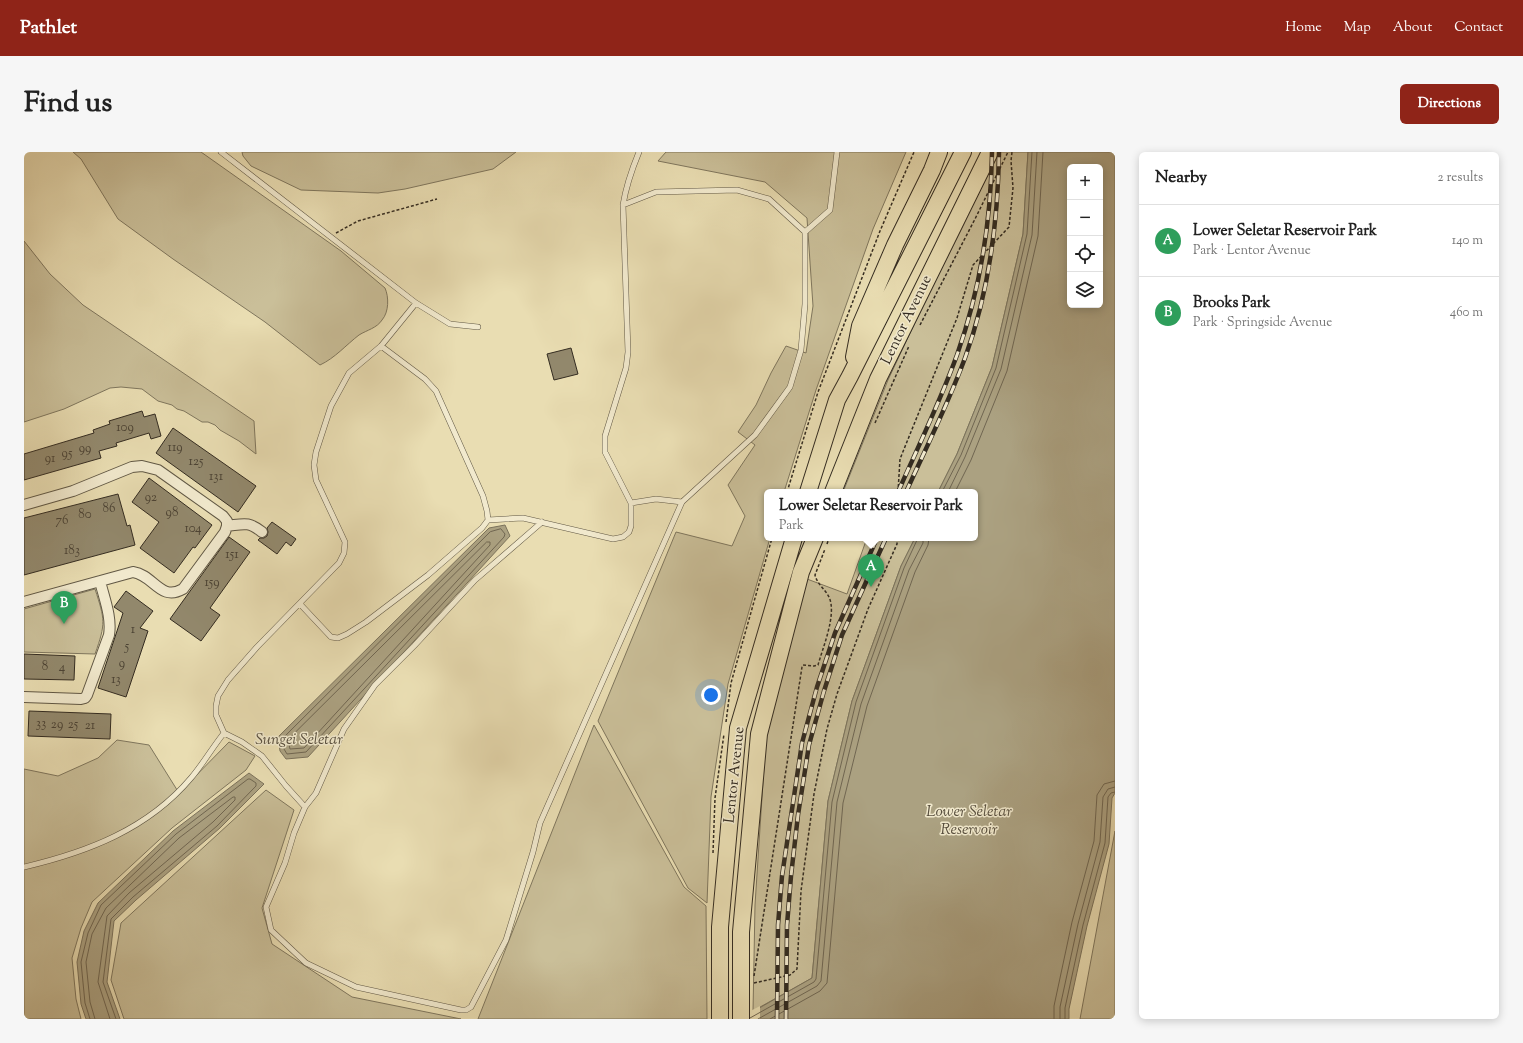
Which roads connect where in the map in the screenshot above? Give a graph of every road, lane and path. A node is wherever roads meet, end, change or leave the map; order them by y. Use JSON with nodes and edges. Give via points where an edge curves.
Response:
{"nodes":[{"id":1,"x":221,"y":152,"type":"edge"},
{"id":2,"x":639,"y":152,"type":"edge"},
{"id":3,"x":837,"y":152,"type":"edge"},
{"id":4,"x":914,"y":152,"type":"edge"},
{"id":5,"x":934,"y":152,"type":"edge"},
{"id":6,"x":939,"y":152,"type":"edge"},
{"id":7,"x":963,"y":152,"type":"edge"},
{"id":8,"x":990,"y":152,"type":"edge"},
{"id":9,"x":1008,"y":152,"type":"edge"},
{"id":10,"x":1012,"y":152,"type":"edge"},
{"id":11,"x":226,"y":154,"type":"edge"},
{"id":12,"x":918,"y":197,"type":"junction"},
{"id":13,"x":436,"y":199,"type":"dead end"},
{"id":14,"x":623,"y":205,"type":"junction"},
{"id":15,"x":805,"y":232,"type":"junction"},
{"id":16,"x":331,"y":236,"type":"junction"},
{"id":17,"x":416,"y":303,"type":"junction"},
{"id":18,"x":920,"y":324,"type":"dead end"},
{"id":19,"x":478,"y":327,"type":"dead end"},
{"id":20,"x":381,"y":346,"type":"junction"},
{"id":21,"x":910,"y":346,"type":"dead end"},
{"id":22,"x":850,"y":376,"type":"junction"},
{"id":23,"x":875,"y":424,"type":"dead end"},
{"id":24,"x":788,"y":489,"type":"edge"},
{"id":25,"x":809,"y":489,"type":"edge"},
{"id":26,"x":834,"y":489,"type":"edge"},
{"id":27,"x":898,"y":489,"type":"edge"},
{"id":28,"x":682,"y":502,"type":"junction"},
{"id":29,"x":630,"y":503,"type":"junction"},
{"id":30,"x":24,"y":505,"type":"edge"},
{"id":31,"x":488,"y":520,"type":"junction"},
{"id":32,"x":542,"y":522,"type":"junction"},
{"id":33,"x":228,"y":526,"type":"junction"},
{"id":34,"x":262,"y":532,"type":"dead end"},
{"id":35,"x":793,"y":541,"type":"edge"},
{"id":36,"x":814,"y":541,"type":"edge"},
{"id":37,"x":829,"y":541,"type":"edge"},
{"id":38,"x":897,"y":541,"type":"edge"},
{"id":39,"x":100,"y":581,"type":"junction"},
{"id":40,"x":24,"y":602,"type":"edge"},
{"id":41,"x":300,"y":604,"type":"junction"},
{"id":42,"x":24,"y":696,"type":"edge"},
{"id":43,"x":224,"y":734,"type":"junction"},
{"id":44,"x":305,"y":807,"type":"junction"},
{"id":45,"x":24,"y":866,"type":"edge"},
{"id":46,"x":741,"y":1017,"type":"edge"},
{"id":47,"x":720,"y":1019,"type":"edge"}],
"edges":[{"from":1,"to":11,"type":"lane"},
{"from":2,"to":14,"type":"lane"},
{"from":3,"to":15,"type":"lane","via":[[830,210]]},
{"from":4,"to":24,"type":"path","via":[[880,231],[818,392]]},
{"from":5,"to":12,"type":"main road"},
{"from":6,"to":12,"type":"main road"},
{"from":7,"to":22,"type":"main road","name":"Lentor Avenue"},
{"from":8,"to":26,"type":"main road","name":"Lentor Avenue","via":[[878,379]]},
{"from":9,"to":18,"type":"path","via":[[976,219]]},
{"from":10,"to":27,"type":"path","via":[[1009,228],[973,265],[957,318],[900,459]]},
{"from":11,"to":16,"type":"lane"},
{"from":12,"to":22,"type":"main road","via":[[860,326]]},
{"from":13,"to":16,"type":"path","via":[[358,221]]},
{"from":14,"to":15,"type":"lane","via":[[656,192],[737,190],[769,199]]},
{"from":14,"to":29,"type":"lane","via":[[628,352],[626,368],[605,436],[605,452]]},
{"from":15,"to":28,"type":"lane","via":[[805,304],[801,350],[790,387],[755,436]]},
{"from":16,"to":17,"type":"lane"},
{"from":17,"to":19,"type":"lane","via":[[450,324]]},
{"from":17,"to":20,"type":"lane"},
{"from":20,"to":31,"type":"lane","via":[[425,379],[436,391],[483,496]]},
{"from":20,"to":41,"type":"lane","via":[[350,373],[331,406],[316,452],[316,480],[345,542],[344,553],[339,563]]},
{"from":21,"to":23,"type":"path"},
{"from":22,"to":25,"type":"main road","name":"Lentor Avenue","via":[[837,400]]},
{"from":28,"to":29,"type":"lane","via":[[656,499]]},
{"from":28,"to":44,"type":"lane","via":[[540,823],[506,940],[471,1007],[461,1010],[356,987],[306,963],[271,930],[266,907]]},
{"from":29,"to":32,"type":"lane","via":[[631,526],[623,537],[613,539]]},
{"from":30,"to":33,"type":"street","via":[[73,491],[132,467],[150,467],[223,516]]},
{"from":31,"to":32,"type":"lane","via":[[523,518]]},
{"from":31,"to":41,"type":"lane","via":[[428,575],[347,634],[338,638],[331,637]]},
{"from":32,"to":44,"type":"lane","via":[[475,580],[375,685],[344,729],[316,793]]},
{"from":33,"to":34,"type":"street","via":[[249,524]]},
{"from":33,"to":39,"type":"street","via":[[184,589],[178,592],[166,592],[137,572]]},
{"from":35,"to":47,"type":"main road","name":"Lentor Avenue","via":[[738,728],[720,926]]},
{"from":36,"to":46,"type":"main road","name":"Lentor Avenue","via":[[801,572],[759,734],[741,932]]},
{"from":37,"to":38,"type":"path","via":[[815,575],[818,584],[828,596],[830,620],[818,665],[802,667],[754,983],[790,975],[796,969],[801,891],[814,794],[827,729],[868,609]]},
{"from":39,"to":40,"type":"street"},
{"from":39,"to":42,"type":"street","via":[[110,628],[87,695],[81,699]]},
{"from":41,"to":43,"type":"lane","via":[[257,647],[228,680],[218,696],[216,715]]},
{"from":43,"to":44,"type":"lane","via":[[242,742],[262,756]]},
{"from":43,"to":45,"type":"lane","via":[[192,777],[167,803],[139,824],[102,844]]}]}
